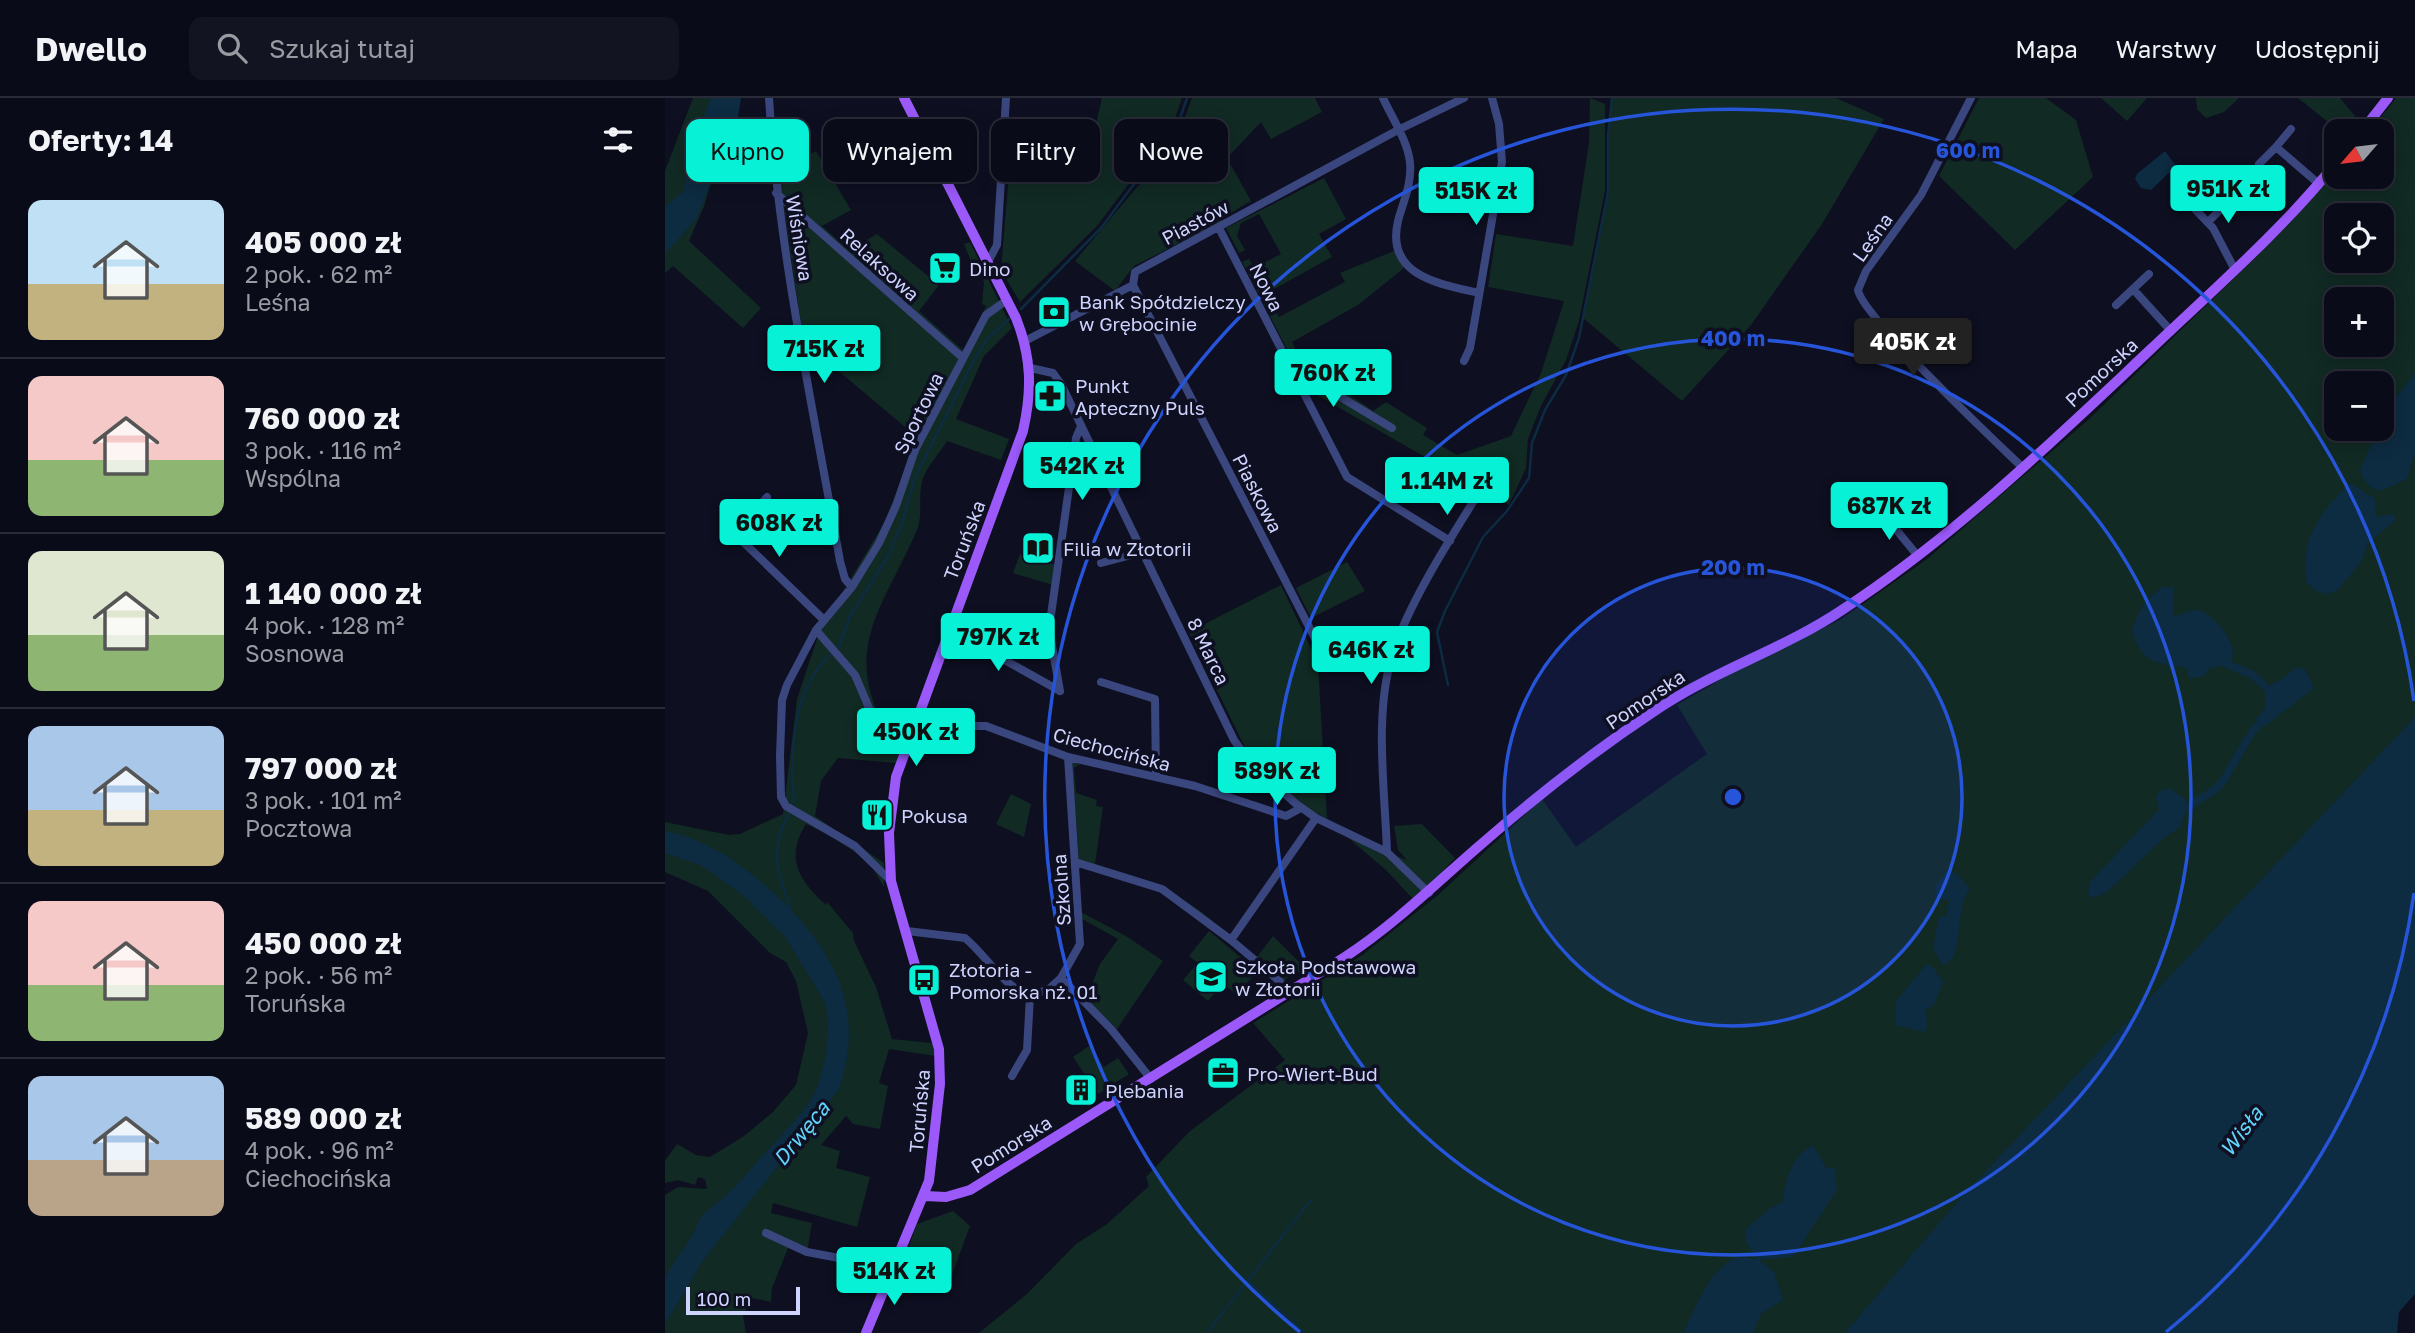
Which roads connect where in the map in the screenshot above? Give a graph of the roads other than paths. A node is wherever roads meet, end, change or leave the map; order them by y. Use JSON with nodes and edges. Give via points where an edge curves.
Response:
{"nodes":[{"id":1,"x":769,"y":98,"type":"edge"},
{"id":2,"x":904,"y":98,"type":"edge"},
{"id":3,"x":1006,"y":98,"type":"edge"},
{"id":4,"x":1383,"y":98,"type":"edge"},
{"id":5,"x":1464,"y":98,"type":"edge"},
{"id":6,"x":1492,"y":98,"type":"edge"},
{"id":7,"x":1971,"y":98,"type":"edge"},
{"id":8,"x":2388,"y":98,"type":"edge"},
{"id":9,"x":914,"y":119,"type":"edge"},
{"id":10,"x":2371,"y":119,"type":"edge"},
{"id":11,"x":2291,"y":129,"type":"dead end"},
{"id":12,"x":1398,"y":130,"type":"junction"},
{"id":13,"x":2276,"y":147,"type":"junction"},
{"id":14,"x":2259,"y":164,"type":"dead end"},
{"id":15,"x":2324,"y":178,"type":"edge"},
{"id":16,"x":946,"y":182,"type":"edge"},
{"id":17,"x":2319,"y":184,"type":"junction"},
{"id":18,"x":776,"y":193,"type":"junction"},
{"id":19,"x":2230,"y":200,"type":"dead end"},
{"id":20,"x":2190,"y":204,"type":"dead end"},
{"id":21,"x":2208,"y":222,"type":"junction"},
{"id":22,"x":1219,"y":228,"type":"junction"},
{"id":23,"x":988,"y":262,"type":"junction"},
{"id":24,"x":2235,"y":270,"type":"junction"},
{"id":25,"x":2149,"y":274,"type":"dead end"},
{"id":26,"x":1133,"y":285,"type":"junction"},
{"id":27,"x":2133,"y":289,"type":"junction"},
{"id":28,"x":1479,"y":293,"type":"junction"},
{"id":29,"x":1007,"y":300,"type":"junction"},
{"id":30,"x":2116,"y":305,"type":"dead end"},
{"id":31,"x":2171,"y":331,"type":"junction"},
{"id":32,"x":1025,"y":341,"type":"junction"},
{"id":33,"x":963,"y":358,"type":"junction"},
{"id":34,"x":1464,"y":361,"type":"dead end"},
{"id":35,"x":1289,"y":366,"type":"junction"},
{"id":36,"x":1030,"y":368,"type":"junction"},
{"id":37,"x":1081,"y":426,"type":"junction"},
{"id":38,"x":1392,"y":428,"type":"dead end"},
{"id":39,"x":2023,"y":468,"type":"junction"},
{"id":40,"x":1485,"y":483,"type":"dead end"},
{"id":41,"x":1904,"y":490,"type":"dead end"},
{"id":42,"x":767,"y":497,"type":"dead end"},
{"id":43,"x":1885,"y":516,"type":"junction"},
{"id":44,"x":1862,"y":523,"type":"dead end"},
{"id":45,"x":1450,"y":541,"type":"junction"},
{"id":46,"x":1143,"y":552,"type":"junction"},
{"id":47,"x":1917,"y":555,"type":"junction"},
{"id":48,"x":1101,"y":562,"type":"dead end"},
{"id":49,"x":852,"y":587,"type":"junction"},
{"id":50,"x":824,"y":620,"type":"junction"},
{"id":51,"x":949,"y":629,"type":"junction"},
{"id":52,"x":816,"y":630,"type":"junction"},
{"id":53,"x":1392,"y":656,"type":"junction"},
{"id":54,"x":1101,"y":682,"type":"dead end"},
{"id":55,"x":911,"y":733,"type":"junction"},
{"id":56,"x":906,"y":748,"type":"junction"},
{"id":57,"x":1068,"y":757,"type":"junction"},
{"id":58,"x":1156,"y":777,"type":"junction"},
{"id":59,"x":1301,"y":808,"type":"junction"},
{"id":60,"x":1316,"y":818,"type":"junction"},
{"id":61,"x":1387,"y":852,"type":"junction"},
{"id":62,"x":1075,"y":862,"type":"junction"},
{"id":63,"x":891,"y":881,"type":"junction"},
{"id":64,"x":1429,"y":893,"type":"junction"},
{"id":65,"x":907,"y":931,"type":"junction"},
{"id":66,"x":1231,"y":940,"type":"junction"},
{"id":67,"x":1061,"y":978,"type":"junction"},
{"id":68,"x":1291,"y":991,"type":"junction"},
{"id":69,"x":1030,"y":996,"type":"junction"},
{"id":70,"x":1012,"y":1076,"type":"dead end"},
{"id":71,"x":1151,"y":1079,"type":"junction"},
{"id":72,"x":925,"y":1196,"type":"junction"},
{"id":73,"x":766,"y":1233,"type":"dead end"},
{"id":74,"x":892,"y":1268,"type":"junction"},
{"id":75,"x":866,"y":1333,"type":"edge"}],
"edges":[{"from":1,"to":18,"type":"street","name":"Wiśniowa"},
{"from":2,"to":9,"type":"main road","name":"Toruńska"},
{"from":3,"to":23,"type":"street","via":[[997,245]]},
{"from":4,"to":12,"type":"street"},
{"from":5,"to":12,"type":"street","name":"Piastów"},
{"from":6,"to":28,"type":"street","via":[[1500,124],[1502,162]]},
{"from":7,"to":39,"type":"street","name":"Leśna","via":[[1920,195],[1866,271],[1858,290],[1865,305],[1900,344]]},
{"from":8,"to":10,"type":"main road"},
{"from":11,"to":13,"type":"street"},
{"from":12,"to":22,"type":"street","name":"Piastów"},
{"from":12,"to":28,"type":"street","via":[[1410,165],[1396,230],[1403,258],[1424,279]]},
{"from":13,"to":14,"type":"street"},
{"from":13,"to":17,"type":"street"},
{"from":15,"to":17,"type":"main road","name":"Pomorska"},
{"from":16,"to":23,"type":"main road","name":"Toruńska"},
{"from":17,"to":24,"type":"main road","name":"Pomorska"},
{"from":18,"to":33,"type":"street","name":"Relaksowa"},
{"from":18,"to":49,"type":"street","name":"Wiśniowa","via":[[840,561]]},
{"from":19,"to":21,"type":"street"},
{"from":20,"to":21,"type":"street"},
{"from":21,"to":24,"type":"street"},
{"from":22,"to":26,"type":"street","name":"Piastów","via":[[1135,272]]},
{"from":22,"to":35,"type":"street","name":"Nowa"},
{"from":23,"to":29,"type":"main road","name":"Toruńska"},
{"from":24,"to":31,"type":"main road","name":"Pomorska"},
{"from":25,"to":27,"type":"street"},
{"from":26,"to":32,"type":"street","name":"Piastów"},
{"from":26,"to":53,"type":"street","name":"Piaskowa","via":[[1323,654],[1331,658]]},
{"from":27,"to":30,"type":"street"},
{"from":27,"to":31,"type":"street"},
{"from":28,"to":34,"type":"street","via":[[1471,348]]},
{"from":29,"to":32,"type":"main road","name":"Toruńska"},
{"from":29,"to":33,"type":"street","name":"Sportowa","via":[[985,315]]},
{"from":31,"to":39,"type":"main road","name":"Pomorska"},
{"from":32,"to":36,"type":"main road","name":"Toruńska"},
{"from":33,"to":49,"type":"street","name":"Sportowa","via":[[915,450],[879,543]]},
{"from":35,"to":38,"type":"street"},
{"from":35,"to":45,"type":"street","name":"Nowa","via":[[1347,477]]},
{"from":36,"to":37,"type":"street","name":"8 Marca","via":[[1055,376]]},
{"from":36,"to":51,"type":"main road","name":"Toruńska","via":[[1023,432]]},
{"from":37,"to":46,"type":"street","name":"8 Marca"},
{"from":37,"to":51,"type":"street","via":[[1049,629],[1060,691]]},
{"from":39,"to":47,"type":"main road","name":"Pomorska"},
{"from":40,"to":45,"type":"street"},
{"from":41,"to":43,"type":"street","via":[[1887,504]]},
{"from":42,"to":50,"type":"street","via":[[735,534]]},
{"from":43,"to":44,"type":"street","via":[[1872,514]]},
{"from":43,"to":47,"type":"street"},
{"from":45,"to":53,"type":"street"},
{"from":46,"to":48,"type":"street"},
{"from":46,"to":59,"type":"street","name":"8 Marca","via":[[1234,740],[1249,761]]},
{"from":47,"to":64,"type":"main road","name":"Pomorska","via":[[1827,620],[1729,667],[1655,710],[1526,808]]},
{"from":49,"to":50,"type":"street","name":"Sportowa"},
{"from":50,"to":52,"type":"street","name":"Sportowa"},
{"from":51,"to":55,"type":"main road","name":"Toruńska"},
{"from":52,"to":56,"type":"street","via":[[855,675],[881,736]]},
{"from":52,"to":63,"type":"street","name":"Sportowa","via":[[782,700],[781,797],[786,806],[855,846]]},
{"from":53,"to":61,"type":"street","via":[[1384,724]]},
{"from":54,"to":58,"type":"street","via":[[1155,699]]},
{"from":55,"to":56,"type":"main road","name":"Toruńska"},
{"from":55,"to":57,"type":"street","name":"Ciechocińska","via":[[986,726]]},
{"from":56,"to":63,"type":"main road","name":"Toruńska","via":[[892,806]]},
{"from":57,"to":58,"type":"street","name":"Ciechocińska"},
{"from":57,"to":62,"type":"street","name":"Szkolna"},
{"from":58,"to":59,"type":"street","name":"Ciechocińska","via":[[1286,816]]},
{"from":59,"to":60,"type":"street","name":"8 Marca"},
{"from":60,"to":61,"type":"street","name":"8 Marca"},
{"from":60,"to":66,"type":"street"},
{"from":61,"to":64,"type":"street","name":"8 Marca"},
{"from":62,"to":66,"type":"street","via":[[1162,889]]},
{"from":62,"to":67,"type":"street","name":"Szkolna","via":[[1080,944]]},
{"from":63,"to":65,"type":"main road","name":"Toruńska"},
{"from":64,"to":68,"type":"main road","name":"Pomorska","via":[[1381,933]]},
{"from":65,"to":69,"type":"street","via":[[965,938],[1000,976]]},
{"from":65,"to":72,"type":"main road","name":"Toruńska","via":[[940,1058],[937,1127]]},
{"from":66,"to":68,"type":"street"},
{"from":67,"to":69,"type":"street"},
{"from":67,"to":71,"type":"street"},
{"from":68,"to":71,"type":"main road","name":"Pomorska"},
{"from":69,"to":70,"type":"street","via":[[1027,1050]]},
{"from":71,"to":72,"type":"main road","name":"Pomorska","via":[[970,1190]]},
{"from":72,"to":74,"type":"main road","name":"Toruńska"},
{"from":73,"to":74,"type":"street","via":[[807,1252]]},
{"from":74,"to":75,"type":"main road","name":"Toruńska"}]}
